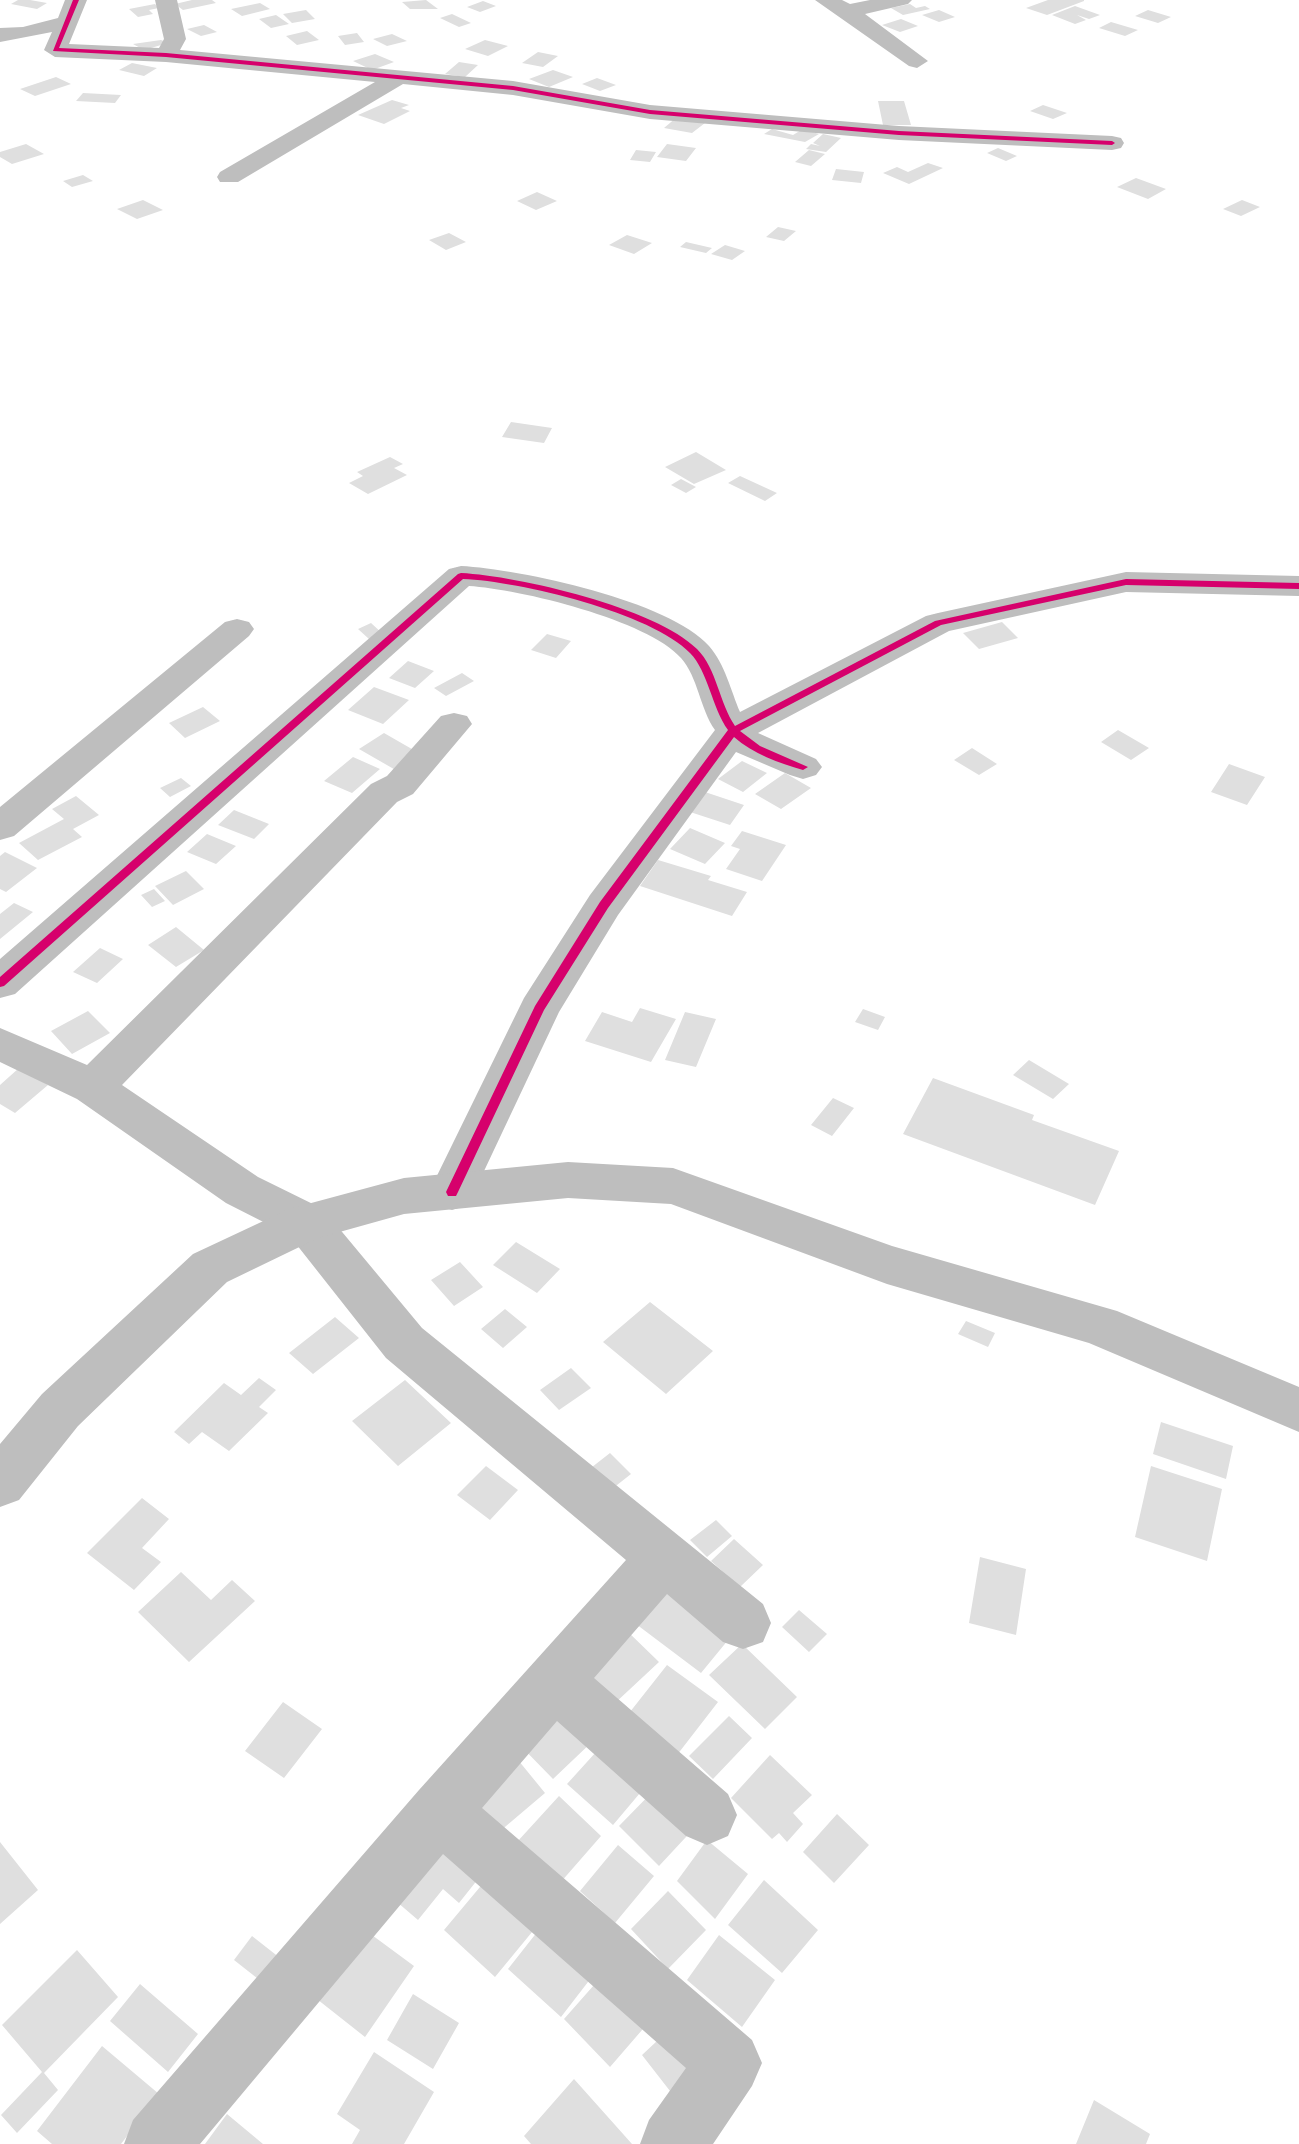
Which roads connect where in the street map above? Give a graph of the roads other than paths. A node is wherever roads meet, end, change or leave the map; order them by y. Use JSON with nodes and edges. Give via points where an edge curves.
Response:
{"nodes":[{"id":1,"x":76,"y":0,"type":"edge"},
{"id":2,"x":166,"y":0,"type":"edge"},
{"id":3,"x":826,"y":0,"type":"edge"},
{"id":4,"x":901,"y":0,"type":"edge"},
{"id":5,"x":847,"y":11,"type":"junction"},
{"id":6,"x":66,"y":22,"type":"junction"},
{"id":7,"x":0,"y":35,"type":"edge"},
{"id":8,"x":166,"y":55,"type":"junction"},
{"id":9,"x":917,"y":61,"type":"dead end"},
{"id":10,"x":399,"y":77,"type":"junction"},
{"id":11,"x":1112,"y":143,"type":"dead end"},
{"id":12,"x":229,"y":177,"type":"dead end"},
{"id":13,"x":1299,"y":586,"type":"edge"},
{"id":14,"x":237,"y":629,"type":"dead end"},
{"id":15,"x":454,"y":724,"type":"dead end"},
{"id":16,"x":733,"y":731,"type":"junction"},
{"id":17,"x":803,"y":767,"type":"dead end"},
{"id":18,"x":0,"y":827,"type":"edge"},
{"id":19,"x":0,"y":983,"type":"edge"},
{"id":20,"x":0,"y":1044,"type":"edge"},
{"id":21,"x":93,"y":1087,"type":"junction"},
{"id":22,"x":452,"y":1192,"type":"junction"},
{"id":23,"x":306,"y":1222,"type":"junction"},
{"id":24,"x":1299,"y":1410,"type":"edge"},
{"id":25,"x":0,"y":1483,"type":"edge"},
{"id":26,"x":662,"y":1559,"type":"junction"},
{"id":27,"x":743,"y":1623,"type":"dead end"},
{"id":28,"x":554,"y":1681,"type":"junction"},
{"id":29,"x":440,"y":1811,"type":"junction"},
{"id":30,"x":707,"y":1815,"type":"dead end"},
{"id":31,"x":157,"y":2144,"type":"edge"},
{"id":32,"x":673,"y":2144,"type":"edge"}],
"edges":[{"from":1,"to":6,"type":"street"},
{"from":2,"to":8,"type":"street","via":[[175,39]]},
{"from":3,"to":5,"type":"street"},
{"from":4,"to":5,"type":"street"},
{"from":5,"to":9,"type":"street"},
{"from":6,"to":7,"type":"street"},
{"from":6,"to":8,"type":"street","via":[[55,50]]},
{"from":8,"to":10,"type":"street","via":[[337,63]]},
{"from":10,"to":11,"type":"street","via":[[513,88],[650,112],[899,133]]},
{"from":10,"to":12,"type":"street"},
{"from":13,"to":16,"type":"street","via":[[1126,582],[938,623]]},
{"from":14,"to":18,"type":"street"},
{"from":15,"to":21,"type":"street","via":[[400,785],[384,793]]},
{"from":16,"to":17,"type":"street","via":[[760,750]]},
{"from":16,"to":19,"type":"street","via":[[695,651],[663,627],[523,583],[461,576]]},
{"from":16,"to":22,"type":"street","via":[[604,905],[539,1009]]},
{"from":20,"to":21,"type":"street"},
{"from":21,"to":23,"type":"street","via":[[242,1190]]},
{"from":22,"to":23,"type":"street","via":[[404,1196]]},
{"from":22,"to":24,"type":"street","via":[[568,1180],[673,1186],[887,1264],[1100,1326]]},
{"from":23,"to":25,"type":"street","via":[[210,1268],[60,1410]]},
{"from":23,"to":26,"type":"street","via":[[404,1343]]},
{"from":26,"to":27,"type":"street"},
{"from":26,"to":28,"type":"street"},
{"from":28,"to":29,"type":"street"},
{"from":28,"to":30,"type":"street"},
{"from":29,"to":31,"type":"street"},
{"from":29,"to":32,"type":"street","via":[[729,2063]]}]}
